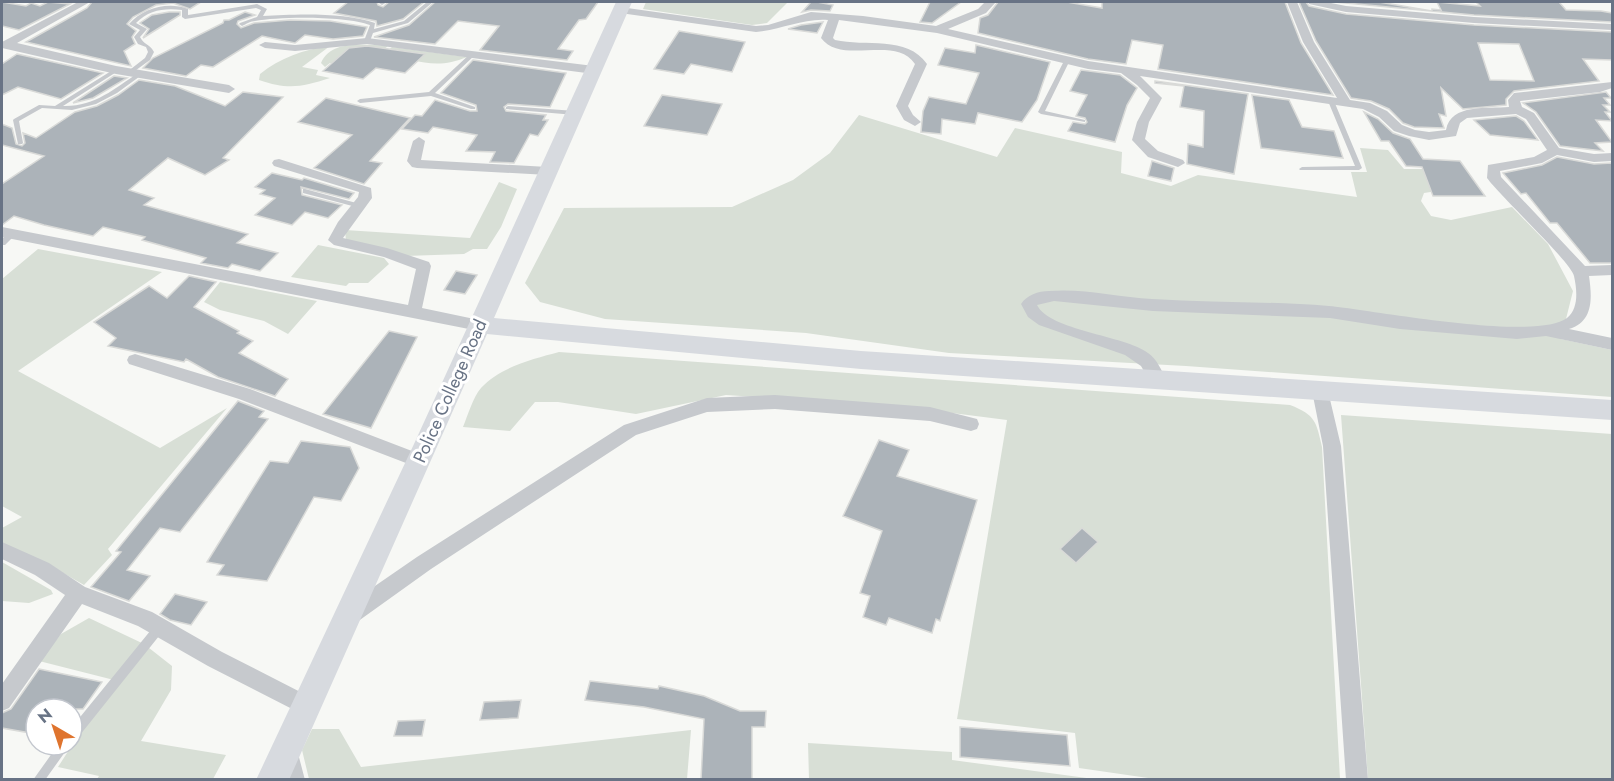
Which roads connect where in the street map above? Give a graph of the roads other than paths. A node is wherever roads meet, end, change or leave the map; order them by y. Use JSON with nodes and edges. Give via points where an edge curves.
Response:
{"nodes":[{"id":1,"x":85,"y":2,"type":"edge"},
{"id":2,"x":430,"y":2,"type":"edge"},
{"id":3,"x":991,"y":2,"type":"edge"},
{"id":4,"x":1292,"y":2,"type":"edge"},
{"id":5,"x":1313,"y":2,"type":"edge"},
{"id":6,"x":622,"y":6,"type":"edge"},
{"id":7,"x":835,"y":17,"type":"junction"},
{"id":8,"x":259,"y":19,"type":"junction"},
{"id":9,"x":242,"y":24,"type":"dead end"},
{"id":10,"x":1612,"y":27,"type":"edge"},
{"id":11,"x":938,"y":30,"type":"junction"},
{"id":12,"x":368,"y":36,"type":"junction"},
{"id":13,"x":5,"y":45,"type":"edge"},
{"id":14,"x":265,"y":45,"type":"dead end"},
{"id":15,"x":473,"y":54,"type":"junction"},
{"id":16,"x":1066,"y":60,"type":"junction"},
{"id":17,"x":116,"y":70,"type":"junction"},
{"id":18,"x":594,"y":70,"type":"junction"},
{"id":19,"x":1121,"y":70,"type":"junction"},
{"id":20,"x":135,"y":73,"type":"junction"},
{"id":21,"x":1612,"y":85,"type":"edge"},
{"id":22,"x":229,"y":89,"type":"dead end"},
{"id":23,"x":431,"y":94,"type":"junction"},
{"id":24,"x":360,"y":101,"type":"dead end"},
{"id":25,"x":1331,"y":101,"type":"junction"},
{"id":26,"x":1346,"y":103,"type":"junction"},
{"id":27,"x":56,"y":108,"type":"junction"},
{"id":28,"x":473,"y":108,"type":"dead end"},
{"id":29,"x":508,"y":108,"type":"dead end"},
{"id":30,"x":1516,"y":109,"type":"junction"},
{"id":31,"x":574,"y":112,"type":"junction"},
{"id":32,"x":1083,"y":121,"type":"dead end"},
{"id":33,"x":915,"y":122,"type":"dead end"},
{"id":34,"x":419,"y":141,"type":"dead end"},
{"id":35,"x":20,"y":143,"type":"dead end"},
{"id":36,"x":1555,"y":151,"type":"junction"},
{"id":37,"x":1612,"y":157,"type":"edge"},
{"id":38,"x":279,"y":163,"type":"dead end"},
{"id":39,"x":1178,"y":163,"type":"dead end"},
{"id":40,"x":1302,"y":170,"type":"dead end"},
{"id":41,"x":548,"y":171,"type":"junction"},
{"id":42,"x":305,"y":191,"type":"dead end"},
{"id":43,"x":360,"y":206,"type":"junction"},
{"id":44,"x":5,"y":236,"type":"edge"},
{"id":45,"x":1612,"y":270,"type":"edge"},
{"id":46,"x":1581,"y":271,"type":"junction"},
{"id":47,"x":414,"y":312,"type":"junction"},
{"id":48,"x":479,"y":325,"type":"junction"},
{"id":49,"x":1548,"y":330,"type":"junction"},
{"id":50,"x":1612,"y":344,"type":"edge"},
{"id":51,"x":135,"y":360,"type":"dead end"},
{"id":52,"x":1158,"y":380,"type":"junction"},
{"id":53,"x":1320,"y":391,"type":"junction"},
{"id":54,"x":1612,"y":410,"type":"edge"},
{"id":55,"x":971,"y":424,"type":"dead end"},
{"id":56,"x":419,"y":461,"type":"junction"},
{"id":57,"x":2,"y":550,"type":"edge"},
{"id":58,"x":78,"y":593,"type":"junction"},
{"id":59,"x":347,"y":617,"type":"junction"},
{"id":60,"x":160,"y":628,"type":"junction"},
{"id":61,"x":2,"y":701,"type":"edge"},
{"id":62,"x":306,"y":706,"type":"junction"},
{"id":63,"x":84,"y":721,"type":"edge"},
{"id":64,"x":286,"y":750,"type":"junction"},
{"id":65,"x":56,"y":757,"type":"edge"},
{"id":66,"x":38,"y":780,"type":"edge"},
{"id":67,"x":272,"y":780,"type":"edge"},
{"id":68,"x":294,"y":780,"type":"edge"},
{"id":69,"x":1357,"y":780,"type":"edge"}],
"edges":[{"from":1,"to":13,"type":"street"},
{"from":2,"to":12,"type":"lane","via":[[405,22]]},
{"from":3,"to":11,"type":"street","via":[[982,11]]},
{"from":4,"to":26,"type":"street","via":[[1317,59]]},
{"from":5,"to":10,"type":"street","via":[[1346,9],[1474,20]]},
{"from":6,"to":7,"type":"street","via":[[756,29],[770,28],[800,16]]},
{"from":6,"to":18,"type":"street","name":"Police College Road"},
{"from":7,"to":11,"type":"street"},
{"from":7,"to":33,"type":"street","via":[[827,38],[831,43],[897,49],[919,58],[921,64],[902,106]]},
{"from":8,"to":9,"type":"lane"},
{"from":8,"to":12,"type":"lane","via":[[359,19],[373,24]]},
{"from":8,"to":20,"type":"lane","via":[[264,9],[256,6],[185,17],[185,9],[154,8],[132,24],[144,29],[137,37],[151,52]]},
{"from":11,"to":16,"type":"street"},
{"from":12,"to":14,"type":"street","via":[[295,48]]},
{"from":12,"to":15,"type":"street"},
{"from":13,"to":17,"type":"street"},
{"from":15,"to":18,"type":"street"},
{"from":15,"to":23,"type":"lane"},
{"from":16,"to":19,"type":"street"},
{"from":16,"to":32,"type":"lane","via":[[1041,112]]},
{"from":17,"to":20,"type":"street"},
{"from":17,"to":27,"type":"lane"},
{"from":18,"to":31,"type":"street","name":"Police College Road"},
{"from":19,"to":25,"type":"street"},
{"from":19,"to":39,"type":"street","via":[[1140,81],[1156,98],[1138,140],[1152,154]]},
{"from":20,"to":22,"type":"street"},
{"from":20,"to":27,"type":"lane","via":[[90,107]]},
{"from":21,"to":30,"type":"street","via":[[1518,96],[1514,100]]},
{"from":23,"to":24,"type":"lane"},
{"from":23,"to":28,"type":"lane"},
{"from":25,"to":26,"type":"street"},
{"from":25,"to":40,"type":"lane","via":[[1359,168]]},
{"from":26,"to":30,"type":"street","via":[[1375,110],[1398,128],[1429,136],[1452,134],[1454,121],[1464,114]]},
{"from":27,"to":35,"type":"lane","via":[[40,106],[16,120]]},
{"from":29,"to":31,"type":"lane"},
{"from":30,"to":36,"type":"street","via":[[1530,116]]},
{"from":31,"to":41,"type":"street","name":"Police College Road"},
{"from":34,"to":41,"type":"street","via":[[414,161],[417,164]]},
{"from":36,"to":37,"type":"street"},
{"from":36,"to":46,"type":"street","via":[[1537,160],[1493,168],[1494,178]]},
{"from":38,"to":43,"type":"street","via":[[362,188],[366,191]]},
{"from":41,"to":48,"type":"street","name":"Police College Road"},
{"from":42,"to":43,"type":"lane"},
{"from":43,"to":47,"type":"street","via":[[335,240],[424,266]]},
{"from":44,"to":47,"type":"street"},
{"from":45,"to":46,"type":"street"},
{"from":46,"to":49,"type":"street","via":[[1582,311],[1571,323]]},
{"from":47,"to":48,"type":"street"},
{"from":48,"to":52,"type":"street","via":[[861,360]]},
{"from":48,"to":56,"type":"street","name":"Police College Road"},
{"from":49,"to":50,"type":"street"},
{"from":49,"to":52,"type":"street","via":[[1517,333],[1400,323],[1330,312],[1153,305],[1054,296],[1043,296],[1029,304],[1033,315],[1045,324],[1110,342],[1142,357]]},
{"from":51,"to":56,"type":"street","via":[[243,394]]},
{"from":52,"to":53,"type":"street"},
{"from":53,"to":54,"type":"street"},
{"from":53,"to":69,"type":"street","via":[[1332,446]]},
{"from":55,"to":59,"type":"street","via":[[930,414],[775,402],[707,405],[630,430]]},
{"from":56,"to":59,"type":"street","name":"Police College Road"},
{"from":57,"to":58,"type":"street","via":[[42,568]]},
{"from":58,"to":60,"type":"street"},
{"from":58,"to":61,"type":"street"},
{"from":59,"to":62,"type":"street","name":"Police College Road"},
{"from":60,"to":62,"type":"street"},
{"from":60,"to":63,"type":"lane"},
{"from":62,"to":64,"type":"street","name":"Police College Road"},
{"from":64,"to":67,"type":"street","name":"Police College Road"},
{"from":64,"to":68,"type":"street"},
{"from":65,"to":66,"type":"lane"}]}
